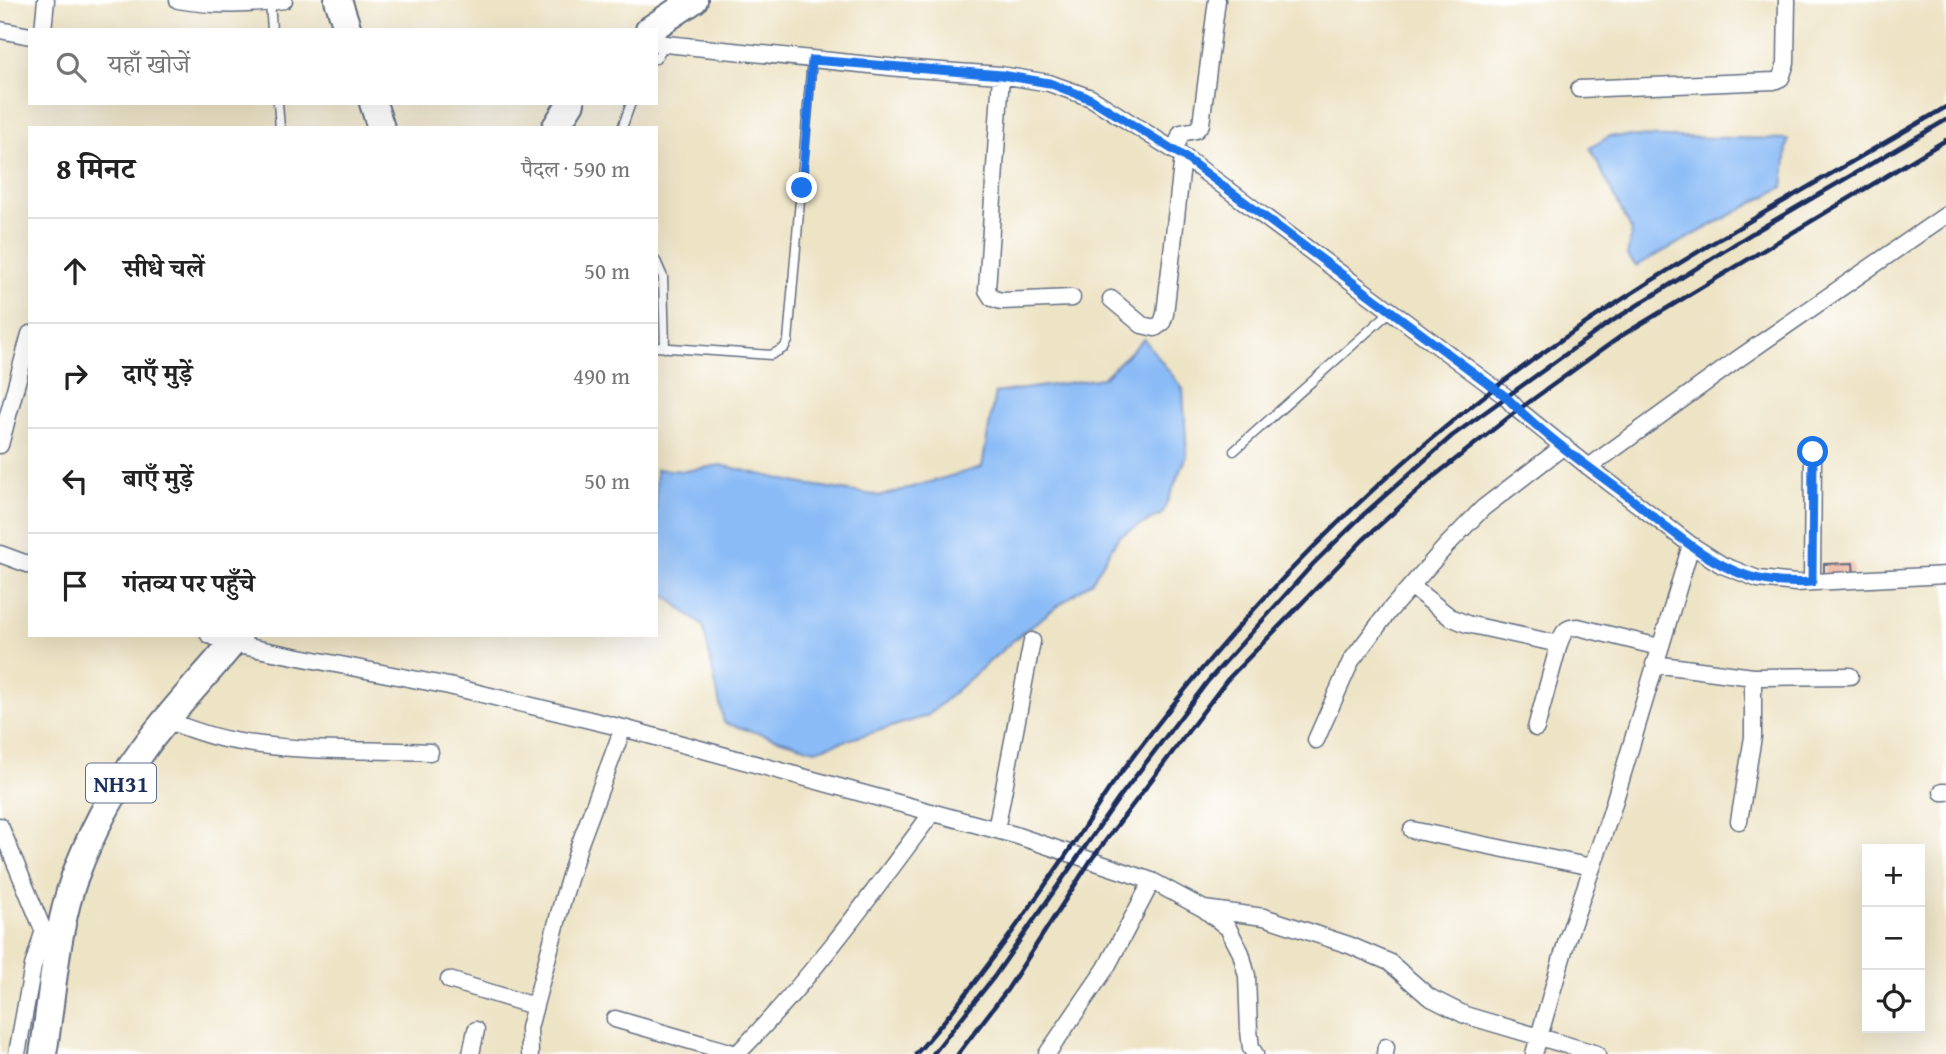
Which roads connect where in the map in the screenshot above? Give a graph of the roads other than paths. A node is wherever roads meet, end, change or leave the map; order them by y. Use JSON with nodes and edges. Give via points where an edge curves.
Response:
{"nodes":[{"id":1,"x":46,"y":0,"type":"edge"},
{"id":2,"x":178,"y":0,"type":"edge"},
{"id":3,"x":338,"y":0,"type":"edge"},
{"id":4,"x":694,"y":0,"type":"edge"},
{"id":5,"x":1217,"y":0,"type":"edge"},
{"id":6,"x":1787,"y":0,"type":"edge"},
{"id":7,"x":277,"y":1,"type":"edge"},
{"id":8,"x":43,"y":28,"type":"edge"},
{"id":9,"x":272,"y":28,"type":"edge"},
{"id":10,"x":347,"y":28,"type":"edge"},
{"id":11,"x":0,"y":30,"type":"edge"},
{"id":12,"x":28,"y":36,"type":"edge"},
{"id":13,"x":658,"y":42,"type":"edge"},
{"id":14,"x":658,"y":44,"type":"edge"},
{"id":15,"x":812,"y":60,"type":"junction"},
{"id":16,"x":1002,"y":75,"type":"junction"},
{"id":17,"x":1579,"y":89,"type":"dead end"},
{"id":18,"x":278,"y":105,"type":"edge"},
{"id":19,"x":374,"y":105,"type":"edge"},
{"id":20,"x":570,"y":105,"type":"edge"},
{"id":21,"x":630,"y":105,"type":"edge"},
{"id":22,"x":280,"y":126,"type":"edge"},
{"id":23,"x":380,"y":126,"type":"edge"},
{"id":24,"x":556,"y":126,"type":"edge"},
{"id":25,"x":623,"y":126,"type":"edge"},
{"id":26,"x":1179,"y":153,"type":"junction"},
{"id":27,"x":1946,"y":215,"type":"edge"},
{"id":28,"x":658,"y":266,"type":"edge"},
{"id":29,"x":1072,"y":298,"type":"dead end"},
{"id":30,"x":1111,"y":299,"type":"dead end"},
{"id":31,"x":1392,"y":310,"type":"junction"},
{"id":32,"x":28,"y":341,"type":"edge"},
{"id":33,"x":661,"y":347,"type":"edge"},
{"id":34,"x":0,"y":445,"type":"edge"},
{"id":35,"x":1564,"y":446,"type":"junction"},
{"id":36,"x":1234,"y":450,"type":"dead end"},
{"id":37,"x":1813,"y":452,"type":"dead end"},
{"id":38,"x":1589,"y":467,"type":"junction"},
{"id":39,"x":1691,"y":545,"type":"junction"},
{"id":40,"x":0,"y":554,"type":"edge"},
{"id":41,"x":28,"y":564,"type":"edge"},
{"id":42,"x":1946,"y":575,"type":"edge"},
{"id":43,"x":1812,"y":582,"type":"junction"},
{"id":44,"x":1411,"y":586,"type":"junction"},
{"id":45,"x":227,"y":638,"type":"edge"},
{"id":46,"x":1032,"y":642,"type":"dead end"},
{"id":47,"x":1559,"y":644,"type":"junction"},
{"id":48,"x":1660,"y":647,"type":"junction"},
{"id":49,"x":1654,"y":664,"type":"junction"},
{"id":50,"x":1850,"y":676,"type":"dead end"},
{"id":51,"x":1753,"y":677,"type":"junction"},
{"id":52,"x":166,"y":720,"type":"junction"},
{"id":53,"x":623,"y":728,"type":"junction"},
{"id":54,"x":1536,"y":728,"type":"dead end"},
{"id":55,"x":1317,"y":740,"type":"dead end"},
{"id":56,"x":429,"y":752,"type":"dead end"},
{"id":57,"x":932,"y":813,"type":"junction"},
{"id":58,"x":1739,"y":821,"type":"dead end"},
{"id":59,"x":0,"y":825,"type":"edge"},
{"id":60,"x":996,"y":830,"type":"junction"},
{"id":61,"x":1412,"y":830,"type":"dead end"},
{"id":62,"x":1592,"y":867,"type":"junction"},
{"id":63,"x":1152,"y":881,"type":"junction"},
{"id":64,"x":1204,"y":909,"type":"junction"},
{"id":65,"x":43,"y":933,"type":"junction"},
{"id":66,"x":57,"y":961,"type":"junction"},
{"id":67,"x":449,"y":981,"type":"dead end"},
{"id":68,"x":534,"y":1006,"type":"junction"},
{"id":69,"x":615,"y":1019,"type":"dead end"},
{"id":70,"x":477,"y":1030,"type":"dead end"},
{"id":71,"x":1538,"y":1038,"type":"junction"},
{"id":72,"x":17,"y":1054,"type":"edge"},
{"id":73,"x":43,"y":1054,"type":"edge"},
{"id":74,"x":471,"y":1054,"type":"edge"},
{"id":75,"x":530,"y":1054,"type":"edge"},
{"id":76,"x":736,"y":1054,"type":"edge"},
{"id":77,"x":1047,"y":1054,"type":"edge"},
{"id":78,"x":1255,"y":1054,"type":"edge"},
{"id":79,"x":1534,"y":1054,"type":"edge"},
{"id":80,"x":1597,"y":1054,"type":"edge"}],
"edges":[{"from":1,"to":8,"type":"street"},
{"from":2,"to":7,"type":"street","via":[[234,5]]},
{"from":3,"to":10,"type":"highway"},
{"from":4,"to":13,"type":"highway"},
{"from":5,"to":26,"type":"street","via":[[1201,124],[1181,134]]},
{"from":6,"to":17,"type":"street","via":[[1786,63],[1781,78],[1774,81]]},
{"from":7,"to":9,"type":"lane"},
{"from":11,"to":12,"type":"street"},
{"from":14,"to":15,"type":"street"},
{"from":15,"to":16,"type":"street"},
{"from":15,"to":33,"type":"lane","via":[[788,341],[771,355]]},
{"from":16,"to":26,"type":"street","via":[[1049,83],[1091,99]]},
{"from":16,"to":29,"type":"street","via":[[988,290],[992,298],[1001,301]]},
{"from":18,"to":22,"type":"lane"},
{"from":19,"to":23,"type":"highway"},
{"from":20,"to":24,"type":"highway"},
{"from":21,"to":25,"type":"lane"},
{"from":26,"to":30,"type":"street","via":[[1162,323],[1155,328],[1142,325]]},
{"from":26,"to":31,"type":"street"},
{"from":27,"to":38,"type":"street"},
{"from":28,"to":33,"type":"lane","via":[[663,277]]},
{"from":31,"to":35,"type":"street"},
{"from":31,"to":36,"type":"lane"},
{"from":32,"to":34,"type":"street"},
{"from":35,"to":38,"type":"street"},
{"from":35,"to":44,"type":"street","via":[[1483,508]]},
{"from":37,"to":43,"type":"street"},
{"from":38,"to":39,"type":"street"},
{"from":39,"to":43,"type":"street","via":[[1722,565],[1758,579]]},
{"from":39,"to":48,"type":"street"},
{"from":40,"to":41,"type":"street"},
{"from":42,"to":43,"type":"street"},
{"from":44,"to":47,"type":"street","via":[[1450,617],[1467,624]]},
{"from":44,"to":55,"type":"street","via":[[1351,661]]},
{"from":45,"to":52,"type":"highway","number":"NH31"},
{"from":45,"to":53,"type":"street"},
{"from":46,"to":60,"type":"street"},
{"from":47,"to":48,"type":"street","via":[[1563,632],[1578,627]]},
{"from":47,"to":54,"type":"street"},
{"from":48,"to":49,"type":"street"},
{"from":49,"to":51,"type":"street"},
{"from":49,"to":62,"type":"street"},
{"from":50,"to":51,"type":"street"},
{"from":51,"to":58,"type":"street","via":[[1753,737]]},
{"from":52,"to":56,"type":"street","via":[[205,734],[300,750]]},
{"from":52,"to":66,"type":"highway","number":"NH31","via":[[134,762],[93,834],[75,877]]},
{"from":53,"to":57,"type":"street"},
{"from":53,"to":68,"type":"street","via":[[579,846]]},
{"from":57,"to":60,"type":"street"},
{"from":57,"to":76,"type":"street","via":[[818,966]]},
{"from":59,"to":65,"type":"street"},
{"from":60,"to":63,"type":"street"},
{"from":61,"to":62,"type":"street"},
{"from":62,"to":71,"type":"street"},
{"from":63,"to":64,"type":"street"},
{"from":63,"to":77,"type":"street","via":[[1106,968]]},
{"from":64,"to":71,"type":"street","via":[[1264,917],[1371,953],[1446,1006]]},
{"from":64,"to":78,"type":"street","via":[[1227,928],[1241,953]]},
{"from":65,"to":66,"type":"street"},
{"from":65,"to":72,"type":"street"},
{"from":66,"to":73,"type":"highway","number":"NH31"},
{"from":67,"to":68,"type":"street"},
{"from":68,"to":75,"type":"street"},
{"from":69,"to":76,"type":"street"},
{"from":70,"to":74,"type":"street"},
{"from":71,"to":79,"type":"street"},
{"from":71,"to":80,"type":"street"}]}
